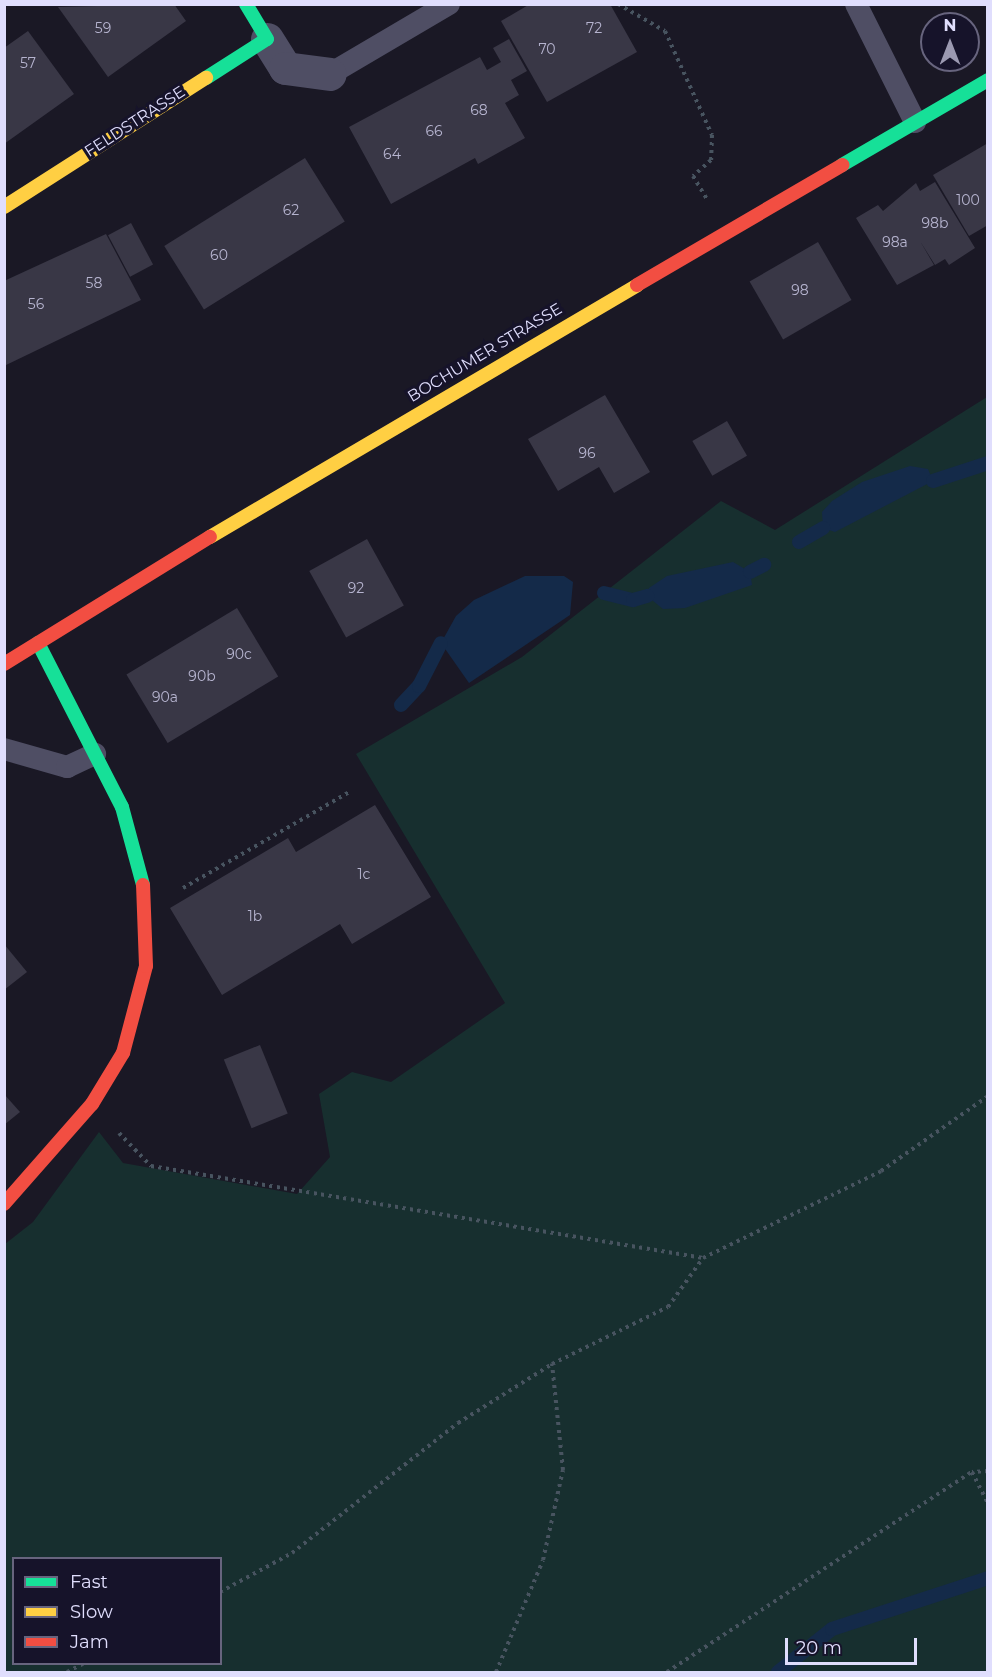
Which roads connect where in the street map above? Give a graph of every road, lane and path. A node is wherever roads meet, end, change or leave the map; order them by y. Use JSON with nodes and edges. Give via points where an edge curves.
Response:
{"nodes":[{"id":1,"x":246,"y":4,"type":"edge"},
{"id":2,"x":449,"y":4,"type":"edge"},
{"id":3,"x":618,"y":4,"type":"edge"},
{"id":4,"x":856,"y":4,"type":"edge"},
{"id":5,"x":267,"y":39,"type":"junction"},
{"id":6,"x":330,"y":74,"type":"joint"},
{"id":7,"x":987,"y":80,"type":"edge"},
{"id":8,"x":915,"y":122,"type":"junction"},
{"id":9,"x":708,"y":200,"type":"dead end"},
{"id":10,"x":4,"y":207,"type":"edge"},
{"id":11,"x":38,"y":643,"type":"junction"},
{"id":12,"x":4,"y":664,"type":"edge"},
{"id":13,"x":4,"y":749,"type":"edge"},
{"id":14,"x":95,"y":754,"type":"junction"},
{"id":15,"x":349,"y":792,"type":"dead end"},
{"id":16,"x":146,"y":909,"type":"junction"},
{"id":17,"x":987,"y":1096,"type":"edge"},
{"id":18,"x":92,"y":1104,"type":"junction"},
{"id":19,"x":4,"y":1204,"type":"edge"},
{"id":20,"x":703,"y":1258,"type":"junction"},
{"id":21,"x":552,"y":1364,"type":"junction"},
{"id":22,"x":987,"y":1471,"type":"edge"},
{"id":23,"x":972,"y":1472,"type":"junction"},
{"id":24,"x":987,"y":1504,"type":"edge"},
{"id":25,"x":222,"y":1591,"type":"edge"},
{"id":26,"x":81,"y":1665,"type":"edge"},
{"id":27,"x":67,"y":1672,"type":"edge"},
{"id":28,"x":496,"y":1672,"type":"edge"},
{"id":29,"x":667,"y":1672,"type":"edge"}],
"edges":[{"from":1,"to":5,"type":"main road"},
{"from":2,"to":6,"type":"lane"},
{"from":3,"to":9,"type":"path","via":[[665,31],[712,135],[711,160],[693,176]]},
{"from":4,"to":8,"type":"lane"},
{"from":5,"to":6,"type":"street","via":[[285,68]]},
{"from":5,"to":10,"type":"main road","name":"FELDSTRASSE"},
{"from":7,"to":8,"type":"main road","name":"BOCHUMER STRASSE"},
{"from":8,"to":11,"type":"main road","name":"BOCHUMER STRASSE","via":[[308,477]]},
{"from":11,"to":12,"type":"main road","name":"BOCHUMER STRASSE"},
{"from":11,"to":14,"type":"main road"},
{"from":13,"to":14,"type":"lane","via":[[67,767]]},
{"from":14,"to":16,"type":"main road","via":[[138,852]]},
{"from":15,"to":16,"type":"path"},
{"from":16,"to":18,"type":"main road","via":[[138,1011],[123,1053]]},
{"from":17,"to":20,"type":"path","via":[[881,1171]]},
{"from":18,"to":19,"type":"main road"},
{"from":18,"to":20,"type":"path","via":[[151,1166]]},
{"from":20,"to":21,"type":"path","via":[[668,1307]]},
{"from":21,"to":25,"type":"path","via":[[458,1423],[292,1553]]},
{"from":21,"to":28,"type":"path","via":[[563,1470],[543,1560]]},
{"from":22,"to":23,"type":"path"},
{"from":23,"to":24,"type":"path"},
{"from":23,"to":29,"type":"path"},
{"from":26,"to":27,"type":"path"}]}
